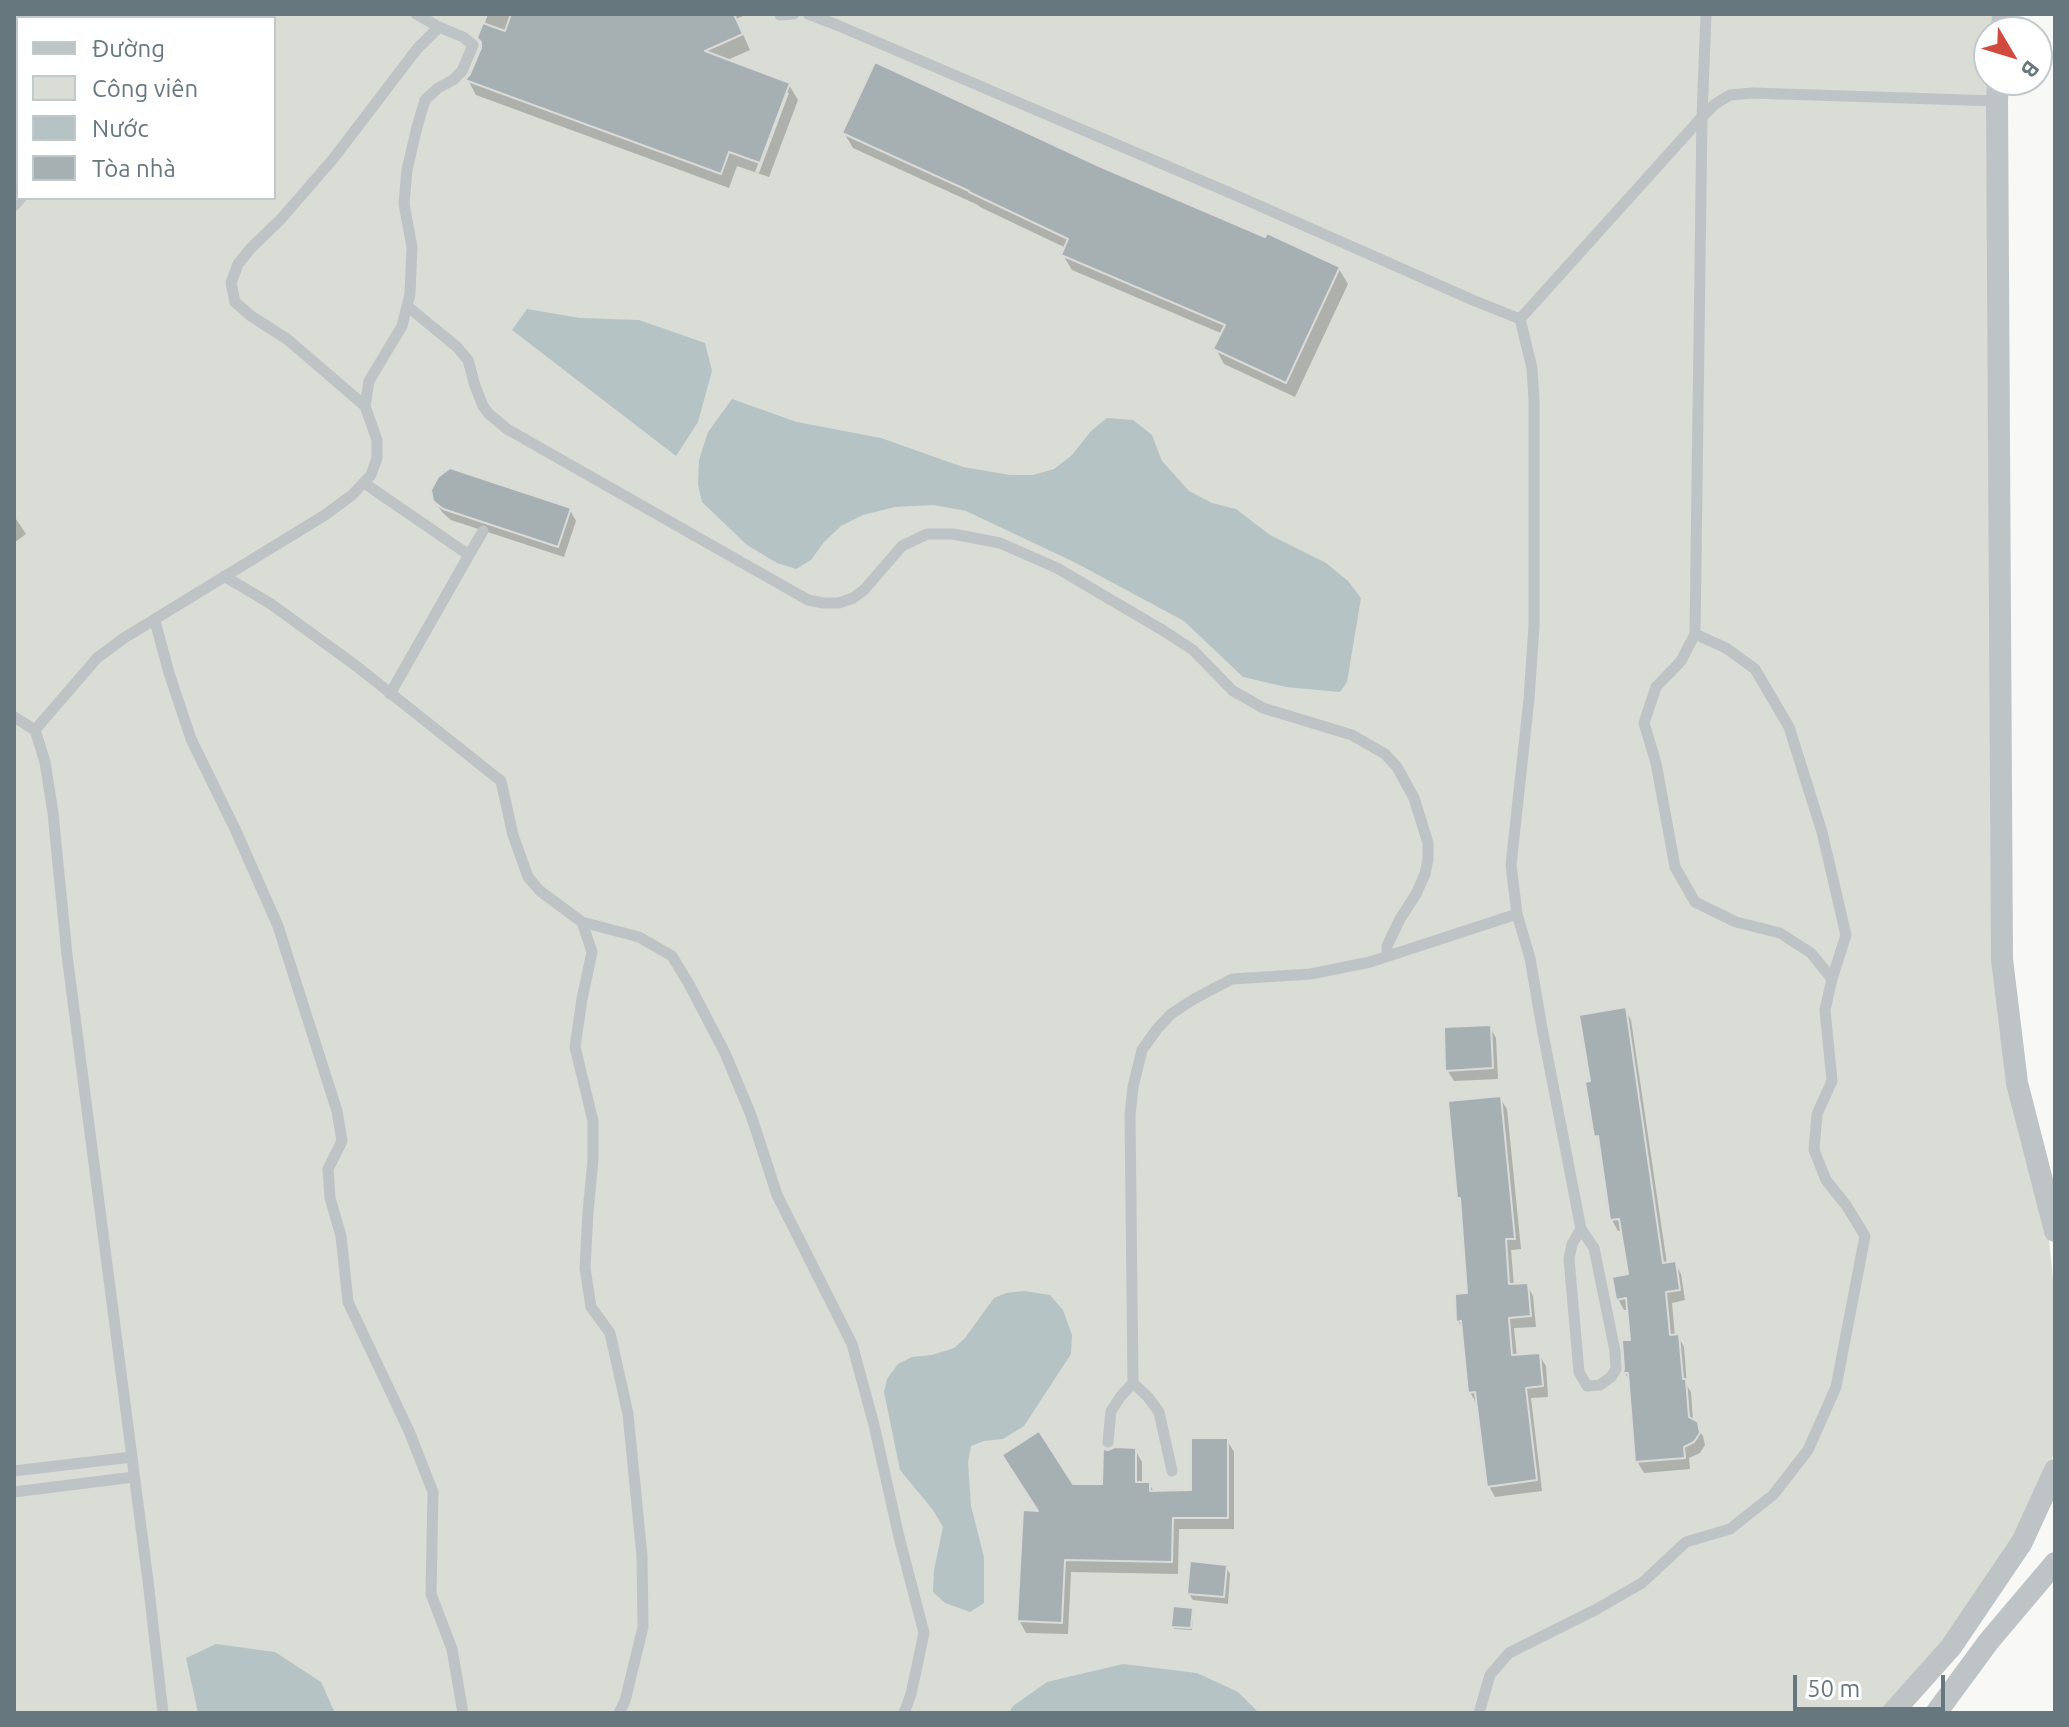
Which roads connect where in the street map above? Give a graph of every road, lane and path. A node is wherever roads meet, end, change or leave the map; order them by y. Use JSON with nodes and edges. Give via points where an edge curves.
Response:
{"nodes":[{"id":1,"x":416,"y":14,"type":"edge"},
{"id":2,"x":794,"y":14,"type":"edge"},
{"id":3,"x":808,"y":14,"type":"edge"},
{"id":4,"x":1706,"y":14,"type":"edge"},
{"id":5,"x":780,"y":15,"type":"edge"},
{"id":6,"x":838,"y":19,"type":"edge"},
{"id":7,"x":439,"y":27,"type":"junction"},
{"id":8,"x":1973,"y":90,"type":"edge"},
{"id":9,"x":1998,"y":96,"type":"edge"},
{"id":10,"x":1702,"y":117,"type":"junction"},
{"id":11,"x":407,"y":306,"type":"junction"},
{"id":12,"x":1520,"y":319,"type":"junction"},
{"id":13,"x":365,"y":406,"type":"junction"},
{"id":14,"x":364,"y":483,"type":"junction"},
{"id":15,"x":483,"y":531,"type":"dead end"},
{"id":16,"x":469,"y":555,"type":"junction"},
{"id":17,"x":224,"y":576,"type":"junction"},
{"id":18,"x":155,"y":621,"type":"junction"},
{"id":19,"x":1695,"y":634,"type":"junction"},
{"id":20,"x":390,"y":694,"type":"junction"},
{"id":21,"x":14,"y":717,"type":"edge"},
{"id":22,"x":35,"y":730,"type":"junction"},
{"id":23,"x":1517,"y":914,"type":"junction"},
{"id":24,"x":582,"y":922,"type":"junction"},
{"id":25,"x":1387,"y":956,"type":"junction"},
{"id":26,"x":1832,"y":979,"type":"junction"},
{"id":27,"x":1581,"y":1229,"type":"junction"},
{"id":28,"x":2055,"y":1231,"type":"edge"},
{"id":29,"x":1133,"y":1383,"type":"junction"},
{"id":30,"x":1108,"y":1442,"type":"dead end"},
{"id":31,"x":132,"y":1457,"type":"junction"},
{"id":32,"x":2055,"y":1470,"type":"edge"},
{"id":33,"x":14,"y":1471,"type":"edge"},
{"id":34,"x":1172,"y":1471,"type":"dead end"},
{"id":35,"x":134,"y":1477,"type":"junction"},
{"id":36,"x":14,"y":1492,"type":"edge"},
{"id":37,"x":2055,"y":1563,"type":"edge"},
{"id":38,"x":163,"y":1713,"type":"edge"},
{"id":39,"x":463,"y":1713,"type":"edge"},
{"id":40,"x":619,"y":1713,"type":"edge"},
{"id":41,"x":904,"y":1713,"type":"edge"},
{"id":42,"x":1479,"y":1713,"type":"edge"},
{"id":43,"x":1892,"y":1713,"type":"edge"},
{"id":44,"x":1936,"y":1713,"type":"edge"}],
"edges":[{"from":1,"to":7,"type":"lane"},
{"from":2,"to":5,"type":"lane"},
{"from":3,"to":6,"type":"lane"},
{"from":4,"to":10,"type":"lane"},
{"from":6,"to":12,"type":"lane"},
{"from":7,"to":11,"type":"lane","via":[[473,45],[462,71],[425,100],[417,127],[404,204],[412,247]]},
{"from":7,"to":13,"type":"lane","via":[[333,159],[251,248],[231,283],[235,302]]},
{"from":8,"to":10,"type":"lane","via":[[1730,95]]},
{"from":9,"to":28,"type":"street","via":[[2002,959],[2017,1083]]},
{"from":10,"to":12,"type":"lane"},
{"from":10,"to":19,"type":"lane"},
{"from":11,"to":13,"type":"lane","via":[[402,326],[369,381]]},
{"from":11,"to":25,"type":"lane","via":[[468,360],[483,406],[507,429],[808,600],[839,603],[853,598],[902,546],[927,534],[1000,543],[1057,568],[1164,631],[1193,650],[1233,691],[1263,708],[1352,735],[1385,754],[1414,798],[1428,843],[1425,874],[1387,946]]},
{"from":12,"to":23,"type":"lane","via":[[1534,400],[1534,626],[1511,865]]},
{"from":13,"to":14,"type":"lane","via":[[377,440],[377,458]]},
{"from":14,"to":16,"type":"lane"},
{"from":14,"to":17,"type":"lane","via":[[325,515]]},
{"from":15,"to":16,"type":"lane"},
{"from":16,"to":20,"type":"lane"},
{"from":17,"to":18,"type":"lane"},
{"from":17,"to":20,"type":"lane","via":[[271,604]]},
{"from":18,"to":22,"type":"lane","via":[[97,658]]},
{"from":18,"to":39,"type":"lane","via":[[191,739],[278,926],[337,1111],[342,1141],[328,1169],[348,1302],[433,1492],[431,1594],[452,1649]]},
{"from":19,"to":26,"type":"lane","via":[[1755,669],[1789,727],[1822,832],[1846,935]]},
{"from":19,"to":26,"type":"lane","via":[[1681,661],[1656,687],[1644,723],[1675,867],[1695,902],[1736,922],[1780,933],[1811,953]]},
{"from":20,"to":24,"type":"lane","via":[[501,781],[528,877]]},
{"from":21,"to":22,"type":"lane"},
{"from":22,"to":31,"type":"lane","via":[[53,813]]},
{"from":23,"to":25,"type":"lane"},
{"from":23,"to":27,"type":"lane"},
{"from":24,"to":40,"type":"lane","via":[[592,952],[575,1047],[593,1121],[585,1268],[591,1307],[610,1333],[628,1414],[642,1556],[643,1627]]},
{"from":24,"to":41,"type":"lane","via":[[639,937],[672,956],[725,1053],[777,1195],[852,1344],[924,1633]]},
{"from":25,"to":29,"type":"lane","via":[[1311,974],[1232,979],[1171,1014],[1142,1050],[1130,1115]]},
{"from":26,"to":42,"type":"lane","via":[[1825,1010],[1832,1081],[1817,1114],[1814,1150],[1826,1180],[1865,1236],[1836,1387],[1808,1450],[1773,1495],[1730,1529],[1686,1542],[1642,1583],[1509,1653],[1490,1675]]},
{"from":27,"to":27,"type":"lane","via":[[1569,1259],[1579,1372],[1587,1386],[1600,1385],[1616,1369],[1615,1351],[1594,1248]]},
{"from":29,"to":30,"type":"lane","via":[[1111,1411]]},
{"from":29,"to":34,"type":"lane","via":[[1159,1412]]},
{"from":31,"to":33,"type":"lane"},
{"from":31,"to":35,"type":"lane"},
{"from":32,"to":43,"type":"street","via":[[2022,1542],[1951,1647]]},
{"from":35,"to":36,"type":"lane"},
{"from":35,"to":38,"type":"lane"},
{"from":37,"to":44,"type":"street"}]}
